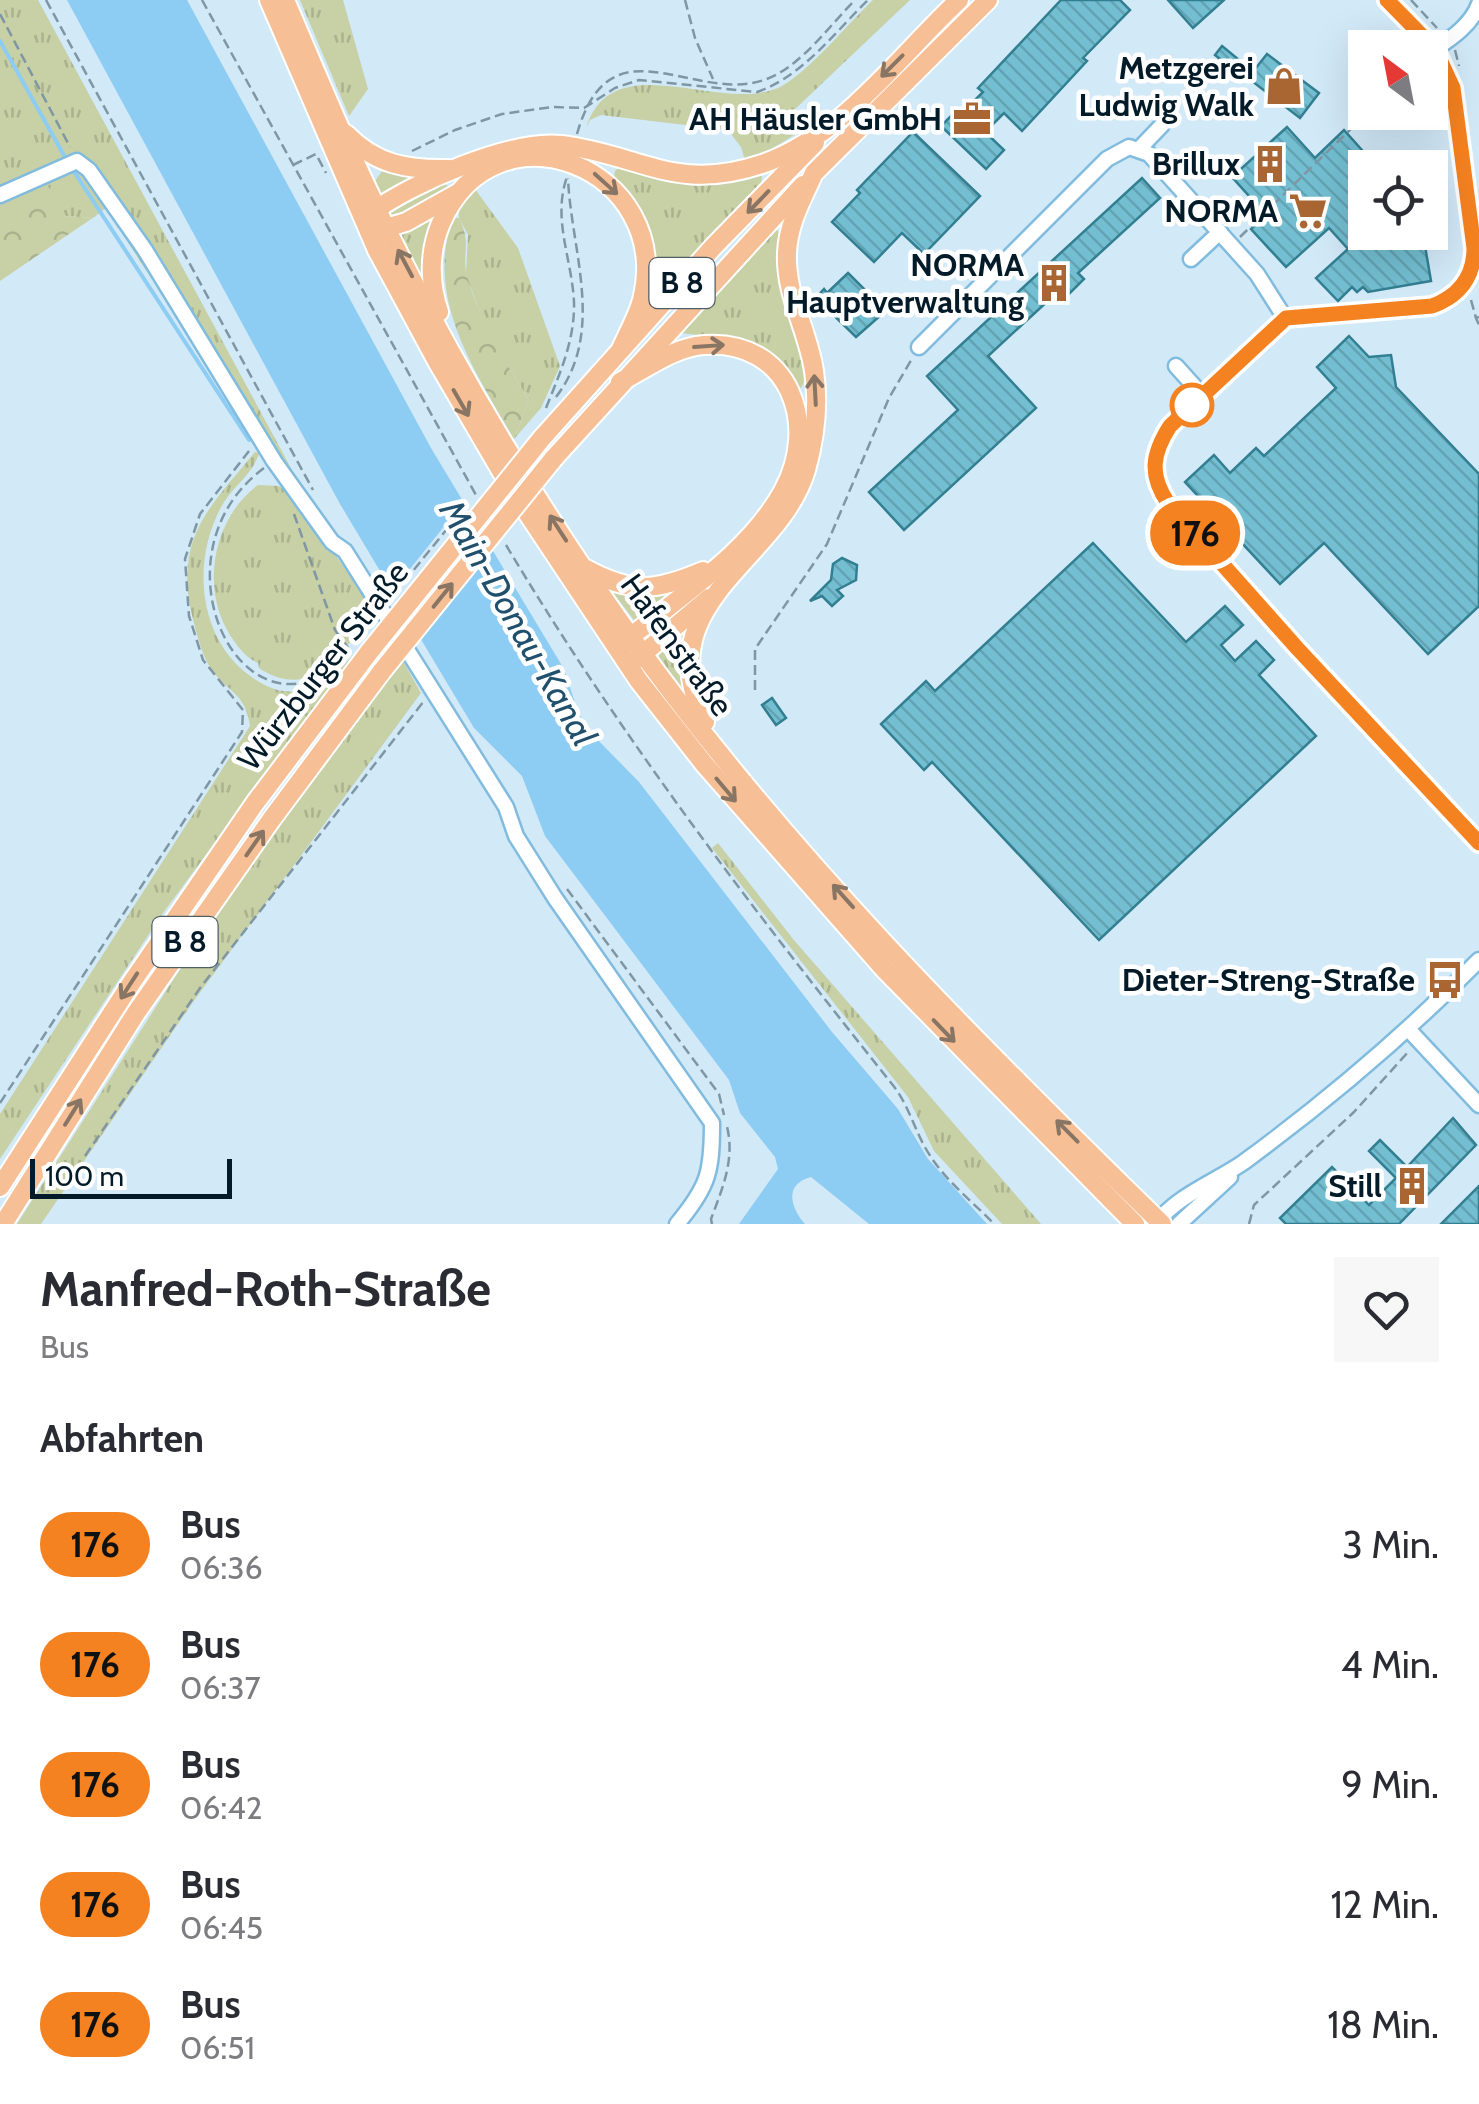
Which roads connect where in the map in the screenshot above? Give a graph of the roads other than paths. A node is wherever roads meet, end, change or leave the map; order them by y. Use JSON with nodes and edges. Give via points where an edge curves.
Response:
{"nodes":[{"id":1,"x":269,"y":0,"type":"edge"},
{"id":2,"x":285,"y":0,"type":"edge"},
{"id":3,"x":958,"y":0,"type":"edge"},
{"id":4,"x":988,"y":0,"type":"edge"},
{"id":5,"x":1386,"y":0,"type":"edge"},
{"id":6,"x":1479,"y":4,"type":"edge"},
{"id":7,"x":1423,"y":30,"type":"edge"},
{"id":8,"x":1448,"y":39,"type":"edge"},
{"id":9,"x":1448,"y":70,"type":"edge"},
{"id":10,"x":1162,"y":126,"type":"dead end"},
{"id":11,"x":340,"y":127,"type":"junction"},
{"id":12,"x":826,"y":132,"type":"junction"},
{"id":13,"x":1140,"y":148,"type":"junction"},
{"id":14,"x":455,"y":169,"type":"junction"},
{"id":15,"x":814,"y":174,"type":"junction"},
{"id":16,"x":457,"y":194,"type":"junction"},
{"id":17,"x":0,"y":195,"type":"edge"},
{"id":18,"x":374,"y":222,"type":"junction"},
{"id":19,"x":1220,"y":232,"type":"junction"},
{"id":20,"x":1191,"y":259,"type":"dead end"},
{"id":21,"x":1286,"y":318,"type":"junction"},
{"id":22,"x":919,"y":348,"type":"road end"},
{"id":23,"x":621,"y":349,"type":"junction"},
{"id":24,"x":456,"y":360,"type":"junction"},
{"id":25,"x":1176,"y":366,"type":"dead end"},
{"id":26,"x":620,"y":382,"type":"junction"},
{"id":27,"x":1203,"y":396,"type":"junction"},
{"id":28,"x":717,"y":565,"type":"junction"},
{"id":29,"x":583,"y":567,"type":"junction"},
{"id":30,"x":712,"y":594,"type":"junction"},
{"id":31,"x":624,"y":642,"type":"junction"},
{"id":32,"x":636,"y":659,"type":"junction"},
{"id":33,"x":724,"y":758,"type":"junction"},
{"id":34,"x":1479,"y":843,"type":"edge"},
{"id":35,"x":1479,"y":960,"type":"edge"},
{"id":36,"x":1414,"y":1036,"type":"junction"},
{"id":37,"x":1479,"y":1105,"type":"edge"},
{"id":38,"x":1244,"y":1162,"type":"junction"},
{"id":39,"x":0,"y":1187,"type":"edge"},
{"id":40,"x":1200,"y":1208,"type":"junction"},
{"id":41,"x":1159,"y":1223,"type":"edge"},
{"id":42,"x":3,"y":1224,"type":"edge"},
{"id":43,"x":678,"y":1224,"type":"edge"},
{"id":44,"x":1135,"y":1224,"type":"edge"},
{"id":45,"x":1180,"y":1224,"type":"edge"},
{"id":46,"x":1196,"y":1224,"type":"edge"}],
"edges":[{"from":1,"to":18,"type":"main road","name":"Hafenstraße"},
{"from":2,"to":11,"type":"main road","name":"Hafenstraße"},
{"from":3,"to":12,"type":"main road","number":"B 8","one_way":true},
{"from":4,"to":15,"type":"main road","number":"B 8"},
{"from":5,"to":7,"type":"street"},
{"from":6,"to":8,"type":"street"},
{"from":9,"to":21,"type":"street","via":[[1470,207],[1474,263],[1466,282],[1432,306]]},
{"from":10,"to":13,"type":"street"},
{"from":11,"to":14,"type":"main road","via":[[382,161],[416,170]]},
{"from":11,"to":18,"type":"main road","name":"Hafenstraße"},
{"from":12,"to":14,"type":"main road","via":[[767,162],[715,175],[689,176],[560,145],[515,148]]},
{"from":12,"to":23,"type":"main road","name":"Würzburger Straße","number":"B 8","one_way":true},
{"from":13,"to":19,"type":"street"},
{"from":13,"to":22,"type":"street","via":[[1107,159]]},
{"from":14,"to":18,"type":"main road"},
{"from":15,"to":26,"type":"main road","name":"Würzburger Straße","number":"B 8"},
{"from":30,"to":15,"type":"main road","one_way":true,"via":[[779,520],[810,457],[814,370],[791,297],[787,250]]},
{"from":16,"to":18,"type":"main road"},
{"from":16,"to":23,"type":"main road","one_way":true,"via":[[499,164],[548,156],[607,182],[638,227],[646,262],[642,300]]},
{"from":16,"to":24,"type":"main road","via":[[432,256],[436,306]]},
{"from":17,"to":43,"type":"street","via":[[71,164],[89,170],[274,461],[345,551],[506,807],[516,836],[712,1123],[712,1168]]},
{"from":24,"to":18,"type":"main road","name":"Hafenstraße","one_way":true},
{"from":18,"to":31,"type":"main road","name":"Hafenstraße","one_way":true,"via":[[438,363],[514,493]]},
{"from":19,"to":20,"type":"street"},
{"from":19,"to":21,"type":"street"},
{"from":21,"to":27,"type":"street"},
{"from":23,"to":39,"type":"main road","name":"Würzburger Straße","number":"B 8","one_way":true,"bridge":true,"via":[[370,651],[255,803]]},
{"from":29,"to":24,"type":"main road","name":"Hafenstraße","one_way":true},
{"from":25,"to":27,"type":"street"},
{"from":26,"to":28,"type":"main road","one_way":true,"via":[[676,352],[725,345],[768,364],[790,392],[801,435],[788,480],[754,532]]},
{"from":42,"to":26,"type":"main road","name":"Würzburger Straße","number":"B 8","one_way":true,"bridge":true,"via":[[136,1013],[271,820],[382,671]]},
{"from":27,"to":34,"type":"street","via":[[1157,446],[1159,490]]},
{"from":28,"to":29,"type":"main road","via":[[654,588],[629,587]]},
{"from":28,"to":31,"type":"main road"},
{"from":29,"to":31,"type":"main road","name":"Hafenstraße"},
{"from":30,"to":32,"type":"main road"},
{"from":30,"to":33,"type":"main road","via":[[693,646],[691,678]]},
{"from":31,"to":32,"type":"main road","name":"Hafenstraße"},
{"from":32,"to":33,"type":"main road","name":"Hafenstraße"},
{"from":32,"to":44,"type":"main road","name":"Hafenstraße","one_way":true,"via":[[704,765],[826,905]]},
{"from":41,"to":33,"type":"main road","name":"Hafenstraße","one_way":true,"via":[[900,959]]},
{"from":35,"to":36,"type":"street"},
{"from":36,"to":37,"type":"street"},
{"from":36,"to":38,"type":"street"},
{"from":38,"to":40,"type":"street"},
{"from":38,"to":41,"type":"street","via":[[1175,1204]]},
{"from":40,"to":45,"type":"street"},
{"from":40,"to":46,"type":"street"}]}
